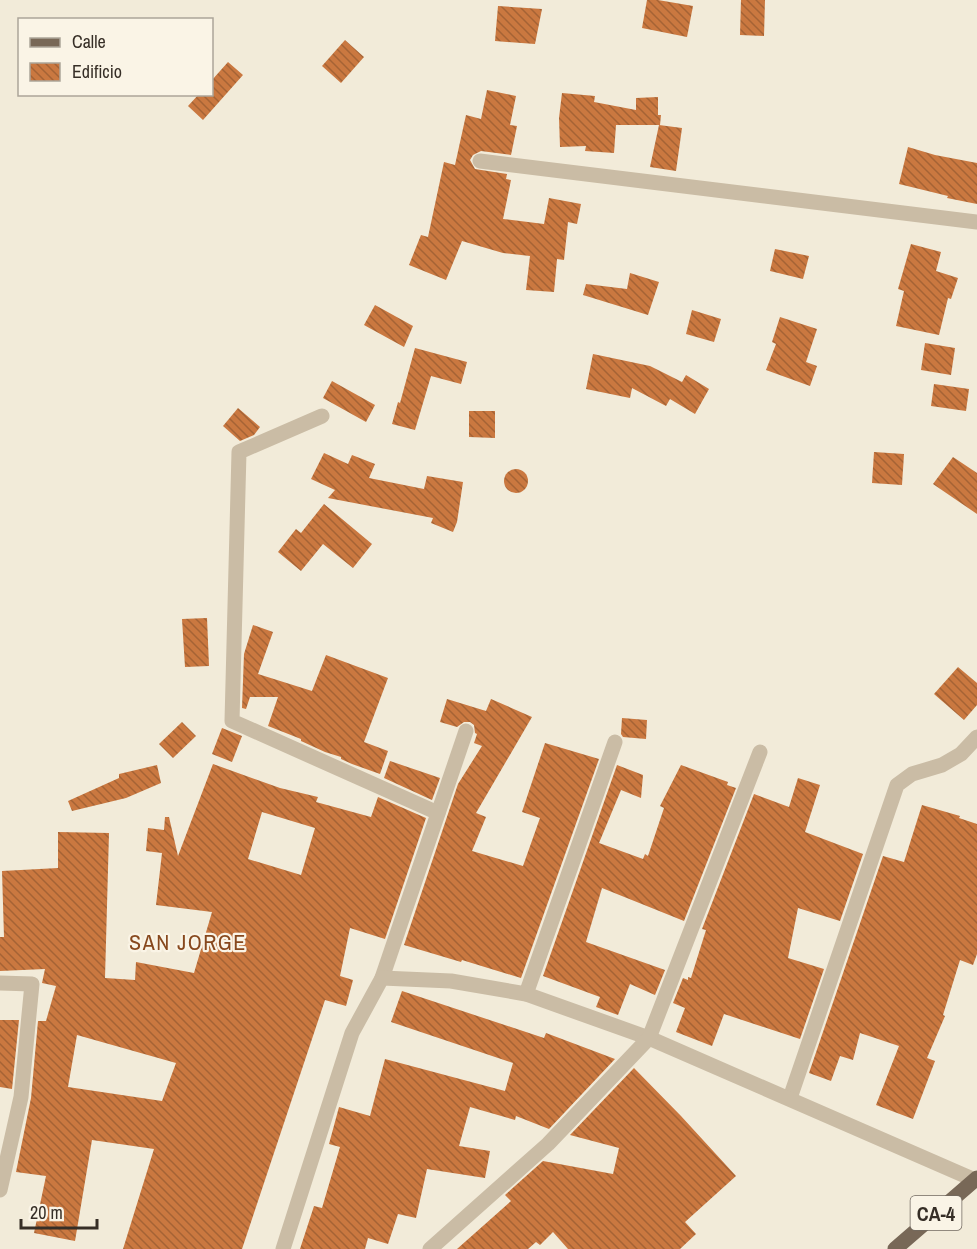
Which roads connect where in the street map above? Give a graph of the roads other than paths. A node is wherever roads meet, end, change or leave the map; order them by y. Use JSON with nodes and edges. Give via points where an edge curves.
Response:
{"nodes":[{"id":1,"x":480,"y":161,"type":"dead end"},
{"id":2,"x":977,"y":222,"type":"edge"},
{"id":3,"x":322,"y":416,"type":"dead end"},
{"id":4,"x":466,"y":731,"type":"dead end"},
{"id":5,"x":977,"y":737,"type":"edge"},
{"id":6,"x":615,"y":742,"type":"dead end"},
{"id":7,"x":760,"y":752,"type":"dead end"},
{"id":8,"x":438,"y":813,"type":"junction"},
{"id":9,"x":382,"y":978,"type":"junction"},
{"id":10,"x":0,"y":983,"type":"edge"},
{"id":11,"x":526,"y":994,"type":"junction"},
{"id":12,"x":649,"y":1038,"type":"junction"},
{"id":13,"x":790,"y":1098,"type":"junction"},
{"id":14,"x":976,"y":1179,"type":"edge"},
{"id":15,"x":0,"y":1190,"type":"edge"},
{"id":16,"x":283,"y":1249,"type":"edge"},
{"id":17,"x":430,"y":1249,"type":"edge"},
{"id":18,"x":895,"y":1249,"type":"edge"}],
"edges":[{"from":1,"to":2,"type":"street"},
{"from":3,"to":8,"type":"street","via":[[239,453],[232,721]]},
{"from":4,"to":8,"type":"street"},
{"from":5,"to":13,"type":"street","via":[[962,754],[912,774],[897,785]]},
{"from":6,"to":11,"type":"street"},
{"from":7,"to":12,"type":"street"},
{"from":8,"to":9,"type":"street"},
{"from":9,"to":11,"type":"street","via":[[451,981]]},
{"from":9,"to":16,"type":"street","via":[[352,1033]]},
{"from":10,"to":15,"type":"street","via":[[32,984],[21,1096]]},
{"from":11,"to":12,"type":"street"},
{"from":12,"to":13,"type":"street"},
{"from":12,"to":17,"type":"street","via":[[548,1144]]},
{"from":13,"to":14,"type":"street"},
{"from":14,"to":18,"type":"main road","number":"CA-4"}]}
